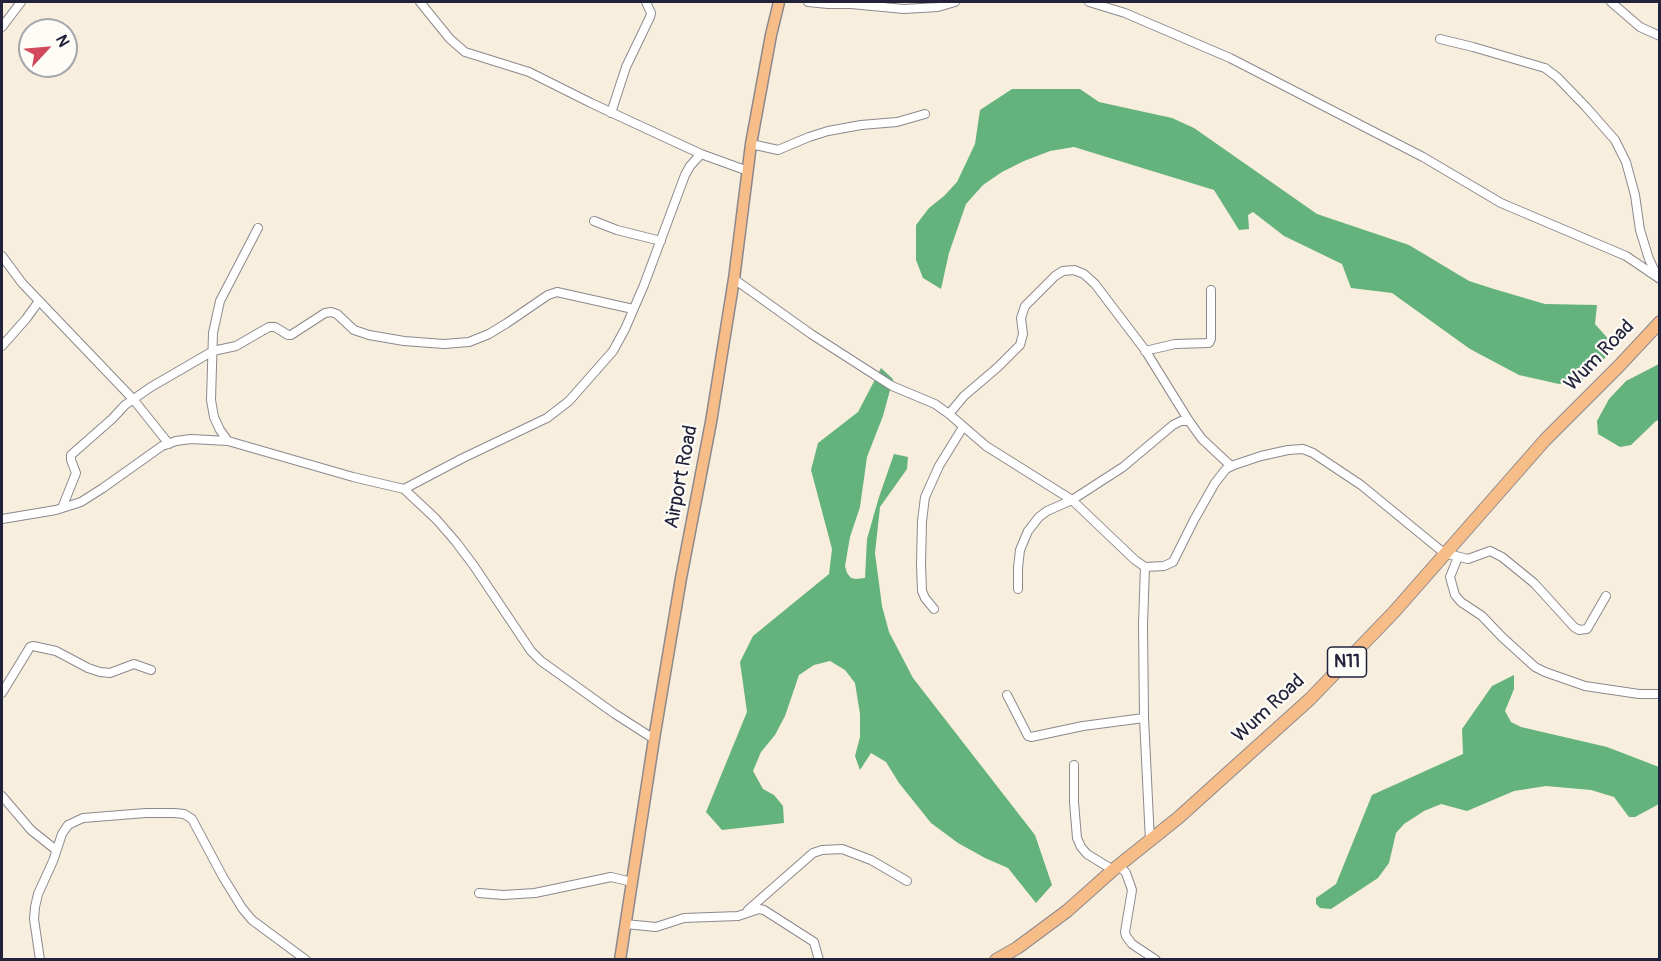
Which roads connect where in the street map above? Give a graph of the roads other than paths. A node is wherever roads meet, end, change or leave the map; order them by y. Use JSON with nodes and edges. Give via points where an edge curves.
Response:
{"nodes":[{"id":1,"x":21,"y":2,"type":"edge"},
{"id":2,"x":420,"y":2,"type":"edge"},
{"id":3,"x":646,"y":2,"type":"edge"},
{"id":4,"x":779,"y":2,"type":"edge"},
{"id":5,"x":808,"y":2,"type":"edge"},
{"id":6,"x":955,"y":2,"type":"edge"},
{"id":7,"x":1089,"y":2,"type":"edge"},
{"id":8,"x":1611,"y":2,"type":"edge"},
{"id":9,"x":2,"y":27,"type":"edge"},
{"id":10,"x":1659,"y":36,"type":"edge"},
{"id":11,"x":1440,"y":39,"type":"dead end"},
{"id":12,"x":611,"y":113,"type":"junction"},
{"id":13,"x":925,"y":114,"type":"dead end"},
{"id":14,"x":751,"y":144,"type":"junction"},
{"id":15,"x":702,"y":154,"type":"junction"},
{"id":16,"x":748,"y":171,"type":"junction"},
{"id":17,"x":594,"y":221,"type":"dead end"},
{"id":18,"x":258,"y":228,"type":"dead end"},
{"id":19,"x":661,"y":240,"type":"junction"},
{"id":20,"x":2,"y":256,"type":"edge"},
{"id":21,"x":734,"y":279,"type":"junction"},
{"id":22,"x":1659,"y":279,"type":"edge"},
{"id":23,"x":1211,"y":290,"type":"dead end"},
{"id":24,"x":39,"y":301,"type":"junction"},
{"id":25,"x":633,"y":309,"type":"junction"},
{"id":26,"x":1659,"y":322,"type":"edge"},
{"id":27,"x":2,"y":346,"type":"edge"},
{"id":28,"x":213,"y":351,"type":"junction"},
{"id":29,"x":1145,"y":351,"type":"junction"},
{"id":30,"x":133,"y":399,"type":"junction"},
{"id":31,"x":949,"y":414,"type":"junction"},
{"id":32,"x":1189,"y":421,"type":"junction"},
{"id":33,"x":963,"y":427,"type":"junction"},
{"id":34,"x":228,"y":441,"type":"junction"},
{"id":35,"x":169,"y":444,"type":"junction"},
{"id":36,"x":1231,"y":466,"type":"junction"},
{"id":37,"x":404,"y":489,"type":"junction"},
{"id":38,"x":1072,"y":500,"type":"junction"},
{"id":39,"x":62,"y":508,"type":"junction"},
{"id":40,"x":2,"y":519,"type":"edge"},
{"id":41,"x":1444,"y":554,"type":"junction"},
{"id":42,"x":1458,"y":556,"type":"junction"},
{"id":43,"x":1145,"y":567,"type":"junction"},
{"id":44,"x":1018,"y":589,"type":"dead end"},
{"id":45,"x":1606,"y":596,"type":"dead end"},
{"id":46,"x":934,"y":609,"type":"dead end"},
{"id":47,"x":151,"y":670,"type":"dead end"},
{"id":48,"x":2,"y":693,"type":"edge"},
{"id":49,"x":1659,"y":694,"type":"edge"},
{"id":50,"x":1007,"y":695,"type":"dead end"},
{"id":51,"x":1144,"y":718,"type":"junction"},
{"id":52,"x":654,"y":739,"type":"junction"},
{"id":53,"x":1074,"y":765,"type":"dead end"},
{"id":54,"x":2,"y":796,"type":"edge"},
{"id":55,"x":1150,"y":841,"type":"junction"},
{"id":56,"x":56,"y":850,"type":"junction"},
{"id":57,"x":1116,"y":867,"type":"junction"},
{"id":58,"x":907,"y":881,"type":"dead end"},
{"id":59,"x":632,"y":882,"type":"junction"},
{"id":60,"x":478,"y":893,"type":"dead end"},
{"id":61,"x":744,"y":914,"type":"junction"},
{"id":62,"x":625,"y":924,"type":"junction"},
{"id":63,"x":40,"y":960,"type":"edge"},
{"id":64,"x":306,"y":960,"type":"edge"},
{"id":65,"x":620,"y":960,"type":"edge"},
{"id":66,"x":819,"y":960,"type":"edge"},
{"id":67,"x":996,"y":960,"type":"edge"},
{"id":68,"x":1155,"y":960,"type":"edge"}],
"edges":[{"from":1,"to":9,"type":"street"},
{"from":2,"to":12,"type":"street","via":[[465,52],[529,72]]},
{"from":3,"to":12,"type":"street","via":[[650,17],[626,67]]},
{"from":4,"to":14,"type":"main road","name":"Airport Road"},
{"from":5,"to":6,"type":"street","via":[[904,9]]},
{"from":7,"to":22,"type":"street","via":[[1125,13],[1230,58],[1423,157],[1501,203],[1626,256]]},
{"from":8,"to":10,"type":"street","via":[[1640,27]]},
{"from":11,"to":22,"type":"street","via":[[1545,68],[1586,107],[1615,140],[1626,162],[1648,259]]},
{"from":12,"to":15,"type":"street"},
{"from":13,"to":14,"type":"street","via":[[897,122],[828,131],[778,150]]},
{"from":14,"to":16,"type":"main road","name":"Airport Road"},
{"from":15,"to":16,"type":"street"},
{"from":15,"to":19,"type":"street","via":[[685,175]]},
{"from":16,"to":21,"type":"main road","name":"Airport Road"},
{"from":17,"to":19,"type":"street"},
{"from":18,"to":28,"type":"street","via":[[220,301]]},
{"from":19,"to":25,"type":"street"},
{"from":20,"to":24,"type":"street"},
{"from":21,"to":31,"type":"street","via":[[892,386]]},
{"from":21,"to":52,"type":"main road","name":"Airport Road"},
{"from":23,"to":29,"type":"street","via":[[1209,344],[1175,344]]},
{"from":24,"to":27,"type":"street"},
{"from":24,"to":30,"type":"street"},
{"from":25,"to":28,"type":"street","via":[[557,292],[489,334],[469,342],[444,344],[369,335],[354,330],[331,312],[291,335],[272,326],[236,346]]},
{"from":25,"to":37,"type":"street","via":[[613,351],[569,401],[547,418]]},
{"from":26,"to":41,"type":"highway","name":"Wum Road","number":"N11","via":[[1545,440]]},
{"from":28,"to":30,"type":"street"},
{"from":28,"to":34,"type":"street","via":[[211,400],[214,417]]},
{"from":29,"to":31,"type":"street","via":[[1084,274],[1063,271],[1025,306],[1020,345]]},
{"from":29,"to":32,"type":"street"},
{"from":30,"to":35,"type":"street"},
{"from":30,"to":39,"type":"street","via":[[71,455],[76,473]]},
{"from":31,"to":33,"type":"street"},
{"from":32,"to":36,"type":"street"},
{"from":32,"to":38,"type":"street","via":[[1173,425],[1123,467]]},
{"from":33,"to":38,"type":"street"},
{"from":33,"to":46,"type":"street","via":[[925,497],[922,591]]},
{"from":34,"to":35,"type":"street","via":[[191,439]]},
{"from":34,"to":37,"type":"street"},
{"from":35,"to":39,"type":"street","via":[[88,497]]},
{"from":36,"to":41,"type":"street","via":[[1288,450],[1313,453],[1361,485]]},
{"from":36,"to":43,"type":"street","via":[[1215,483],[1173,562]]},
{"from":37,"to":52,"type":"street","via":[[456,542],[531,651]]},
{"from":38,"to":43,"type":"street"},
{"from":38,"to":44,"type":"street","via":[[1047,511],[1028,531],[1020,550]]},
{"from":39,"to":40,"type":"street"},
{"from":41,"to":42,"type":"street"},
{"from":41,"to":55,"type":"highway","name":"Wum Road","number":"N11","via":[[1310,699]]},
{"from":42,"to":45,"type":"street","via":[[1468,559],[1494,552],[1522,572],[1580,630],[1587,629]]},
{"from":42,"to":49,"type":"street","via":[[1450,577],[1455,595],[1535,667],[1585,686]]},
{"from":43,"to":51,"type":"street"},
{"from":47,"to":48,"type":"street","via":[[134,664],[110,673],[99,672],[56,651],[33,646]]},
{"from":50,"to":51,"type":"street","via":[[1030,737]]},
{"from":51,"to":55,"type":"street"},
{"from":52,"to":59,"type":"main road","name":"Airport Road"},
{"from":53,"to":57,"type":"street","via":[[1077,838],[1087,854]]},
{"from":54,"to":56,"type":"street","via":[[31,830]]},
{"from":55,"to":57,"type":"highway","name":"Wum Road","number":"N11"},
{"from":56,"to":63,"type":"street","via":[[35,907]]},
{"from":56,"to":64,"type":"street","via":[[68,825],[83,818],[184,814],[192,819],[252,920]]},
{"from":57,"to":67,"type":"highway","name":"Wum Road","number":"N11","via":[[1067,910]]},
{"from":57,"to":68,"type":"street","via":[[1126,873],[1132,890],[1126,936]]},
{"from":58,"to":61,"type":"street","via":[[842,849],[822,850],[813,853]]},
{"from":59,"to":60,"type":"street","via":[[612,878],[535,893]]},
{"from":59,"to":62,"type":"main road","name":"Airport Road"},
{"from":61,"to":62,"type":"street","via":[[684,918],[656,927]]},
{"from":61,"to":66,"type":"street","via":[[764,910],[814,942]]},
{"from":62,"to":65,"type":"main road","name":"Airport Road"}]}
